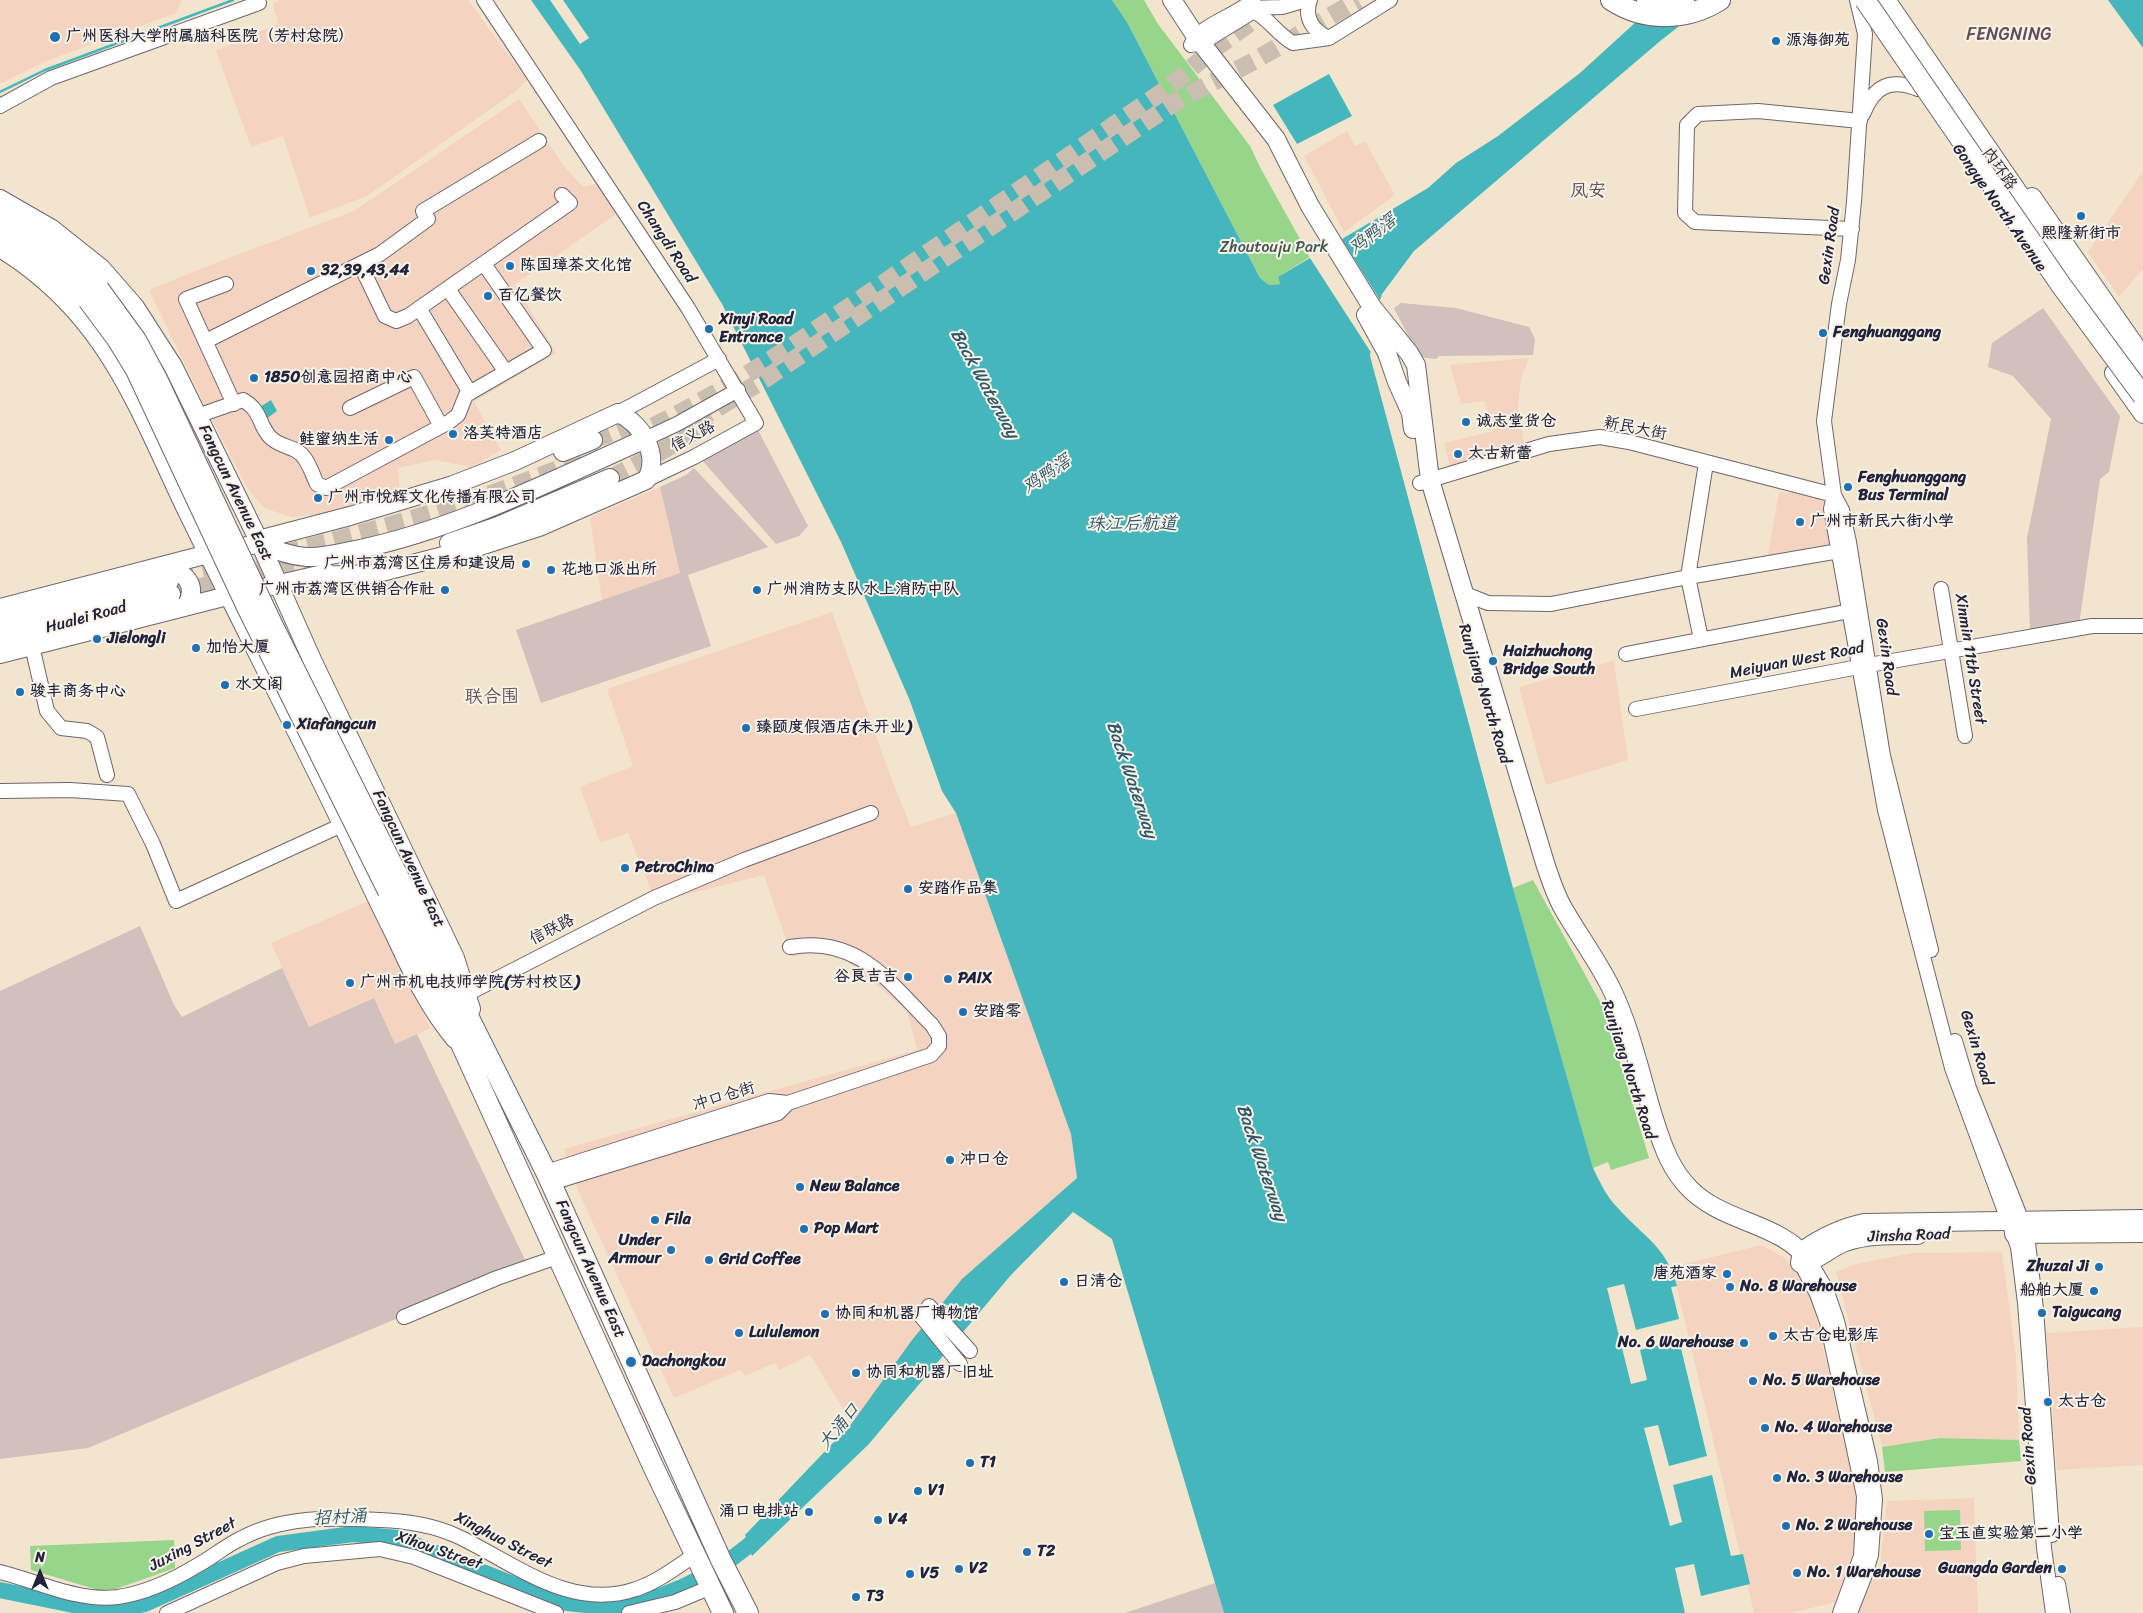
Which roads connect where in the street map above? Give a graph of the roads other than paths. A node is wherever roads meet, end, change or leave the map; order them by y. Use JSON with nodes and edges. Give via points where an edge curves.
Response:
{"nodes":[{"id":1,"x":484,"y":0,"type":"edge"},
{"id":2,"x":494,"y":0,"type":"edge"},
{"id":3,"x":1160,"y":0,"type":"edge"},
{"id":4,"x":1172,"y":0,"type":"edge"},
{"id":5,"x":1306,"y":0,"type":"edge"},
{"id":6,"x":1310,"y":0,"type":"edge"},
{"id":7,"x":1390,"y":0,"type":"edge"},
{"id":8,"x":1611,"y":0,"type":"edge"},
{"id":9,"x":1626,"y":0,"type":"edge"},
{"id":10,"x":1630,"y":0,"type":"edge"},
{"id":11,"x":1647,"y":0,"type":"edge"},
{"id":12,"x":1684,"y":0,"type":"edge"},
{"id":13,"x":1720,"y":0,"type":"edge"},
{"id":14,"x":1857,"y":0,"type":"edge"},
{"id":15,"x":1865,"y":0,"type":"edge"},
{"id":16,"x":1873,"y":0,"type":"edge"},
{"id":17,"x":1885,"y":0,"type":"edge"},
{"id":18,"x":1895,"y":0,"type":"edge"},
{"id":19,"x":259,"y":3,"type":"dead end"},
{"id":20,"x":1248,"y":4,"type":"edge"},
{"id":21,"x":1329,"y":38,"type":"junction"},
{"id":22,"x":1196,"y":41,"type":"junction"},
{"id":23,"x":540,"y":84,"type":"junction"},
{"id":24,"x":1923,"y":86,"type":"junction"},
{"id":25,"x":0,"y":106,"type":"edge"},
{"id":26,"x":1860,"y":121,"type":"junction"},
{"id":27,"x":539,"y":141,"type":"dead end"},
{"id":28,"x":1986,"y":158,"type":"junction"},
{"id":29,"x":562,"y":195,"type":"dead end"},
{"id":30,"x":0,"y":199,"type":"edge"},
{"id":31,"x":2015,"y":199,"type":"junction"},
{"id":32,"x":0,"y":213,"type":"edge"},
{"id":33,"x":1852,"y":229,"type":"junction"},
{"id":34,"x":0,"y":231,"type":"edge"},
{"id":35,"x":0,"y":248,"type":"edge"},
{"id":36,"x":360,"y":264,"type":"junction"},
{"id":37,"x":484,"y":264,"type":"junction"},
{"id":38,"x":226,"y":284,"type":"dead end"},
{"id":39,"x":2062,"y":285,"type":"junction"},
{"id":40,"x":448,"y":288,"type":"junction"},
{"id":41,"x":94,"y":294,"type":"junction"},
{"id":42,"x":419,"y":308,"type":"junction"},
{"id":43,"x":2089,"y":337,"type":"junction"},
{"id":44,"x":206,"y":341,"type":"junction"},
{"id":45,"x":719,"y":359,"type":"junction"},
{"id":46,"x":2141,"y":370,"type":"edge"},
{"id":47,"x":506,"y":372,"type":"junction"},
{"id":48,"x":2143,"y":386,"type":"edge"},
{"id":49,"x":738,"y":390,"type":"junction"},
{"id":50,"x":470,"y":393,"type":"junction"},
{"id":51,"x":2143,"y":396,"type":"edge"},
{"id":52,"x":234,"y":404,"type":"junction"},
{"id":53,"x":2143,"y":406,"type":"edge"},
{"id":54,"x":350,"y":408,"type":"dead end"},
{"id":55,"x":618,"y":413,"type":"junction"},
{"id":56,"x":2143,"y":414,"type":"edge"},
{"id":57,"x":197,"y":416,"type":"junction"},
{"id":58,"x":756,"y":423,"type":"joint"},
{"id":59,"x":441,"y":426,"type":"junction"},
{"id":60,"x":645,"y":439,"type":"junction"},
{"id":61,"x":593,"y":440,"type":"tunnel mouth"},
{"id":62,"x":1706,"y":463,"type":"junction"},
{"id":63,"x":1424,"y":474,"type":"junction"},
{"id":64,"x":610,"y":478,"type":"tunnel mouth"},
{"id":65,"x":646,"y":480,"type":"junction"},
{"id":66,"x":1834,"y":495,"type":"junction"},
{"id":67,"x":260,"y":543,"type":"junction"},
{"id":68,"x":1839,"y":551,"type":"junction"},
{"id":69,"x":208,"y":554,"type":"junction"},
{"id":70,"x":316,"y":576,"type":"junction"},
{"id":71,"x":1688,"y":576,"type":"junction"},
{"id":72,"x":169,"y":581,"type":"junction"},
{"id":73,"x":278,"y":585,"type":"junction"},
{"id":74,"x":1941,"y":588,"type":"dead end"},
{"id":75,"x":1465,"y":594,"type":"junction"},
{"id":76,"x":229,"y":595,"type":"junction"},
{"id":77,"x":187,"y":605,"type":"junction"},
{"id":78,"x":0,"y":608,"type":"edge"},
{"id":79,"x":1850,"y":611,"type":"junction"},
{"id":80,"x":0,"y":626,"type":"edge"},
{"id":81,"x":2143,"y":626,"type":"edge"},
{"id":82,"x":0,"y":640,"type":"edge"},
{"id":83,"x":1701,"y":640,"type":"junction"},
{"id":84,"x":32,"y":646,"type":"junction"},
{"id":85,"x":1951,"y":651,"type":"junction"},
{"id":86,"x":0,"y":654,"type":"edge"},
{"id":87,"x":1626,"y":654,"type":"dead end"},
{"id":88,"x":313,"y":662,"type":"junction"},
{"id":89,"x":1864,"y":666,"type":"junction"},
{"id":90,"x":273,"y":682,"type":"junction"},
{"id":91,"x":1636,"y":709,"type":"dead end"},
{"id":92,"x":1965,"y":736,"type":"dead end"},
{"id":93,"x":107,"y":775,"type":"dead end"},
{"id":94,"x":0,"y":790,"type":"edge"},
{"id":95,"x":871,"y":813,"type":"dead end"},
{"id":96,"x":342,"y":824,"type":"junction"},
{"id":97,"x":395,"y":888,"type":"junction"},
{"id":98,"x":790,"y":947,"type":"dead end"},
{"id":99,"x":467,"y":994,"type":"junction"},
{"id":100,"x":478,"y":1036,"type":"junction"},
{"id":101,"x":459,"y":1045,"type":"junction"},
{"id":102,"x":548,"y":1177,"type":"junction"},
{"id":103,"x":2143,"y":1219,"type":"edge"},
{"id":104,"x":2018,"y":1228,"type":"junction"},
{"id":105,"x":2143,"y":1232,"type":"edge"},
{"id":106,"x":557,"y":1257,"type":"junction"},
{"id":107,"x":1804,"y":1259,"type":"junction"},
{"id":108,"x":404,"y":1317,"type":"dead end"},
{"id":109,"x":970,"y":1351,"type":"dead end"},
{"id":110,"x":960,"y":1364,"type":"dead end"},
{"id":111,"x":286,"y":1522,"type":"joint"},
{"id":112,"x":0,"y":1572,"type":"edge"},
{"id":113,"x":704,"y":1573,"type":"junction"},
{"id":114,"x":167,"y":1613,"type":"edge"},
{"id":115,"x":556,"y":1613,"type":"edge"},
{"id":116,"x":630,"y":1613,"type":"edge"},
{"id":117,"x":723,"y":1613,"type":"edge"},
{"id":118,"x":748,"y":1613,"type":"edge"},
{"id":119,"x":1840,"y":1613,"type":"edge"},
{"id":120,"x":1850,"y":1613,"type":"edge"},
{"id":121,"x":2053,"y":1613,"type":"edge"},
{"id":122,"x":2063,"y":1613,"type":"edge"}],
"edges":[{"from":1,"to":23,"type":"street"},
{"from":2,"to":23,"type":"street"},
{"from":3,"to":22,"type":"main road"},
{"from":4,"to":22,"type":"main road"},
{"from":5,"to":20,"type":"street","via":[[1282,8]]},
{"from":6,"to":21,"type":"street","via":[[1307,9],[1310,23],[1318,34]]},
{"from":7,"to":21,"type":"street"},
{"from":8,"to":13,"type":"highway","via":[[1636,12],[1659,16],[1694,12]]},
{"from":9,"to":10,"type":"street"},
{"from":11,"to":12,"type":"highway"},
{"from":14,"to":24,"type":"main road","name":"Gongye North Avenue"},
{"from":14,"to":26,"type":"street","name":"Gexin Road","via":[[1865,34]]},
{"from":15,"to":39,"type":"highway","name":"内环路","bridge":true},
{"from":16,"to":24,"type":"street"},
{"from":17,"to":28,"type":"main road","name":"Gongye North Avenue"},
{"from":17,"to":46,"type":"highway","name":"内环路"},
{"from":18,"to":28,"type":"main road"},
{"from":19,"to":25,"type":"street","via":[[51,78]]},
{"from":20,"to":22,"type":"street"},
{"from":21,"to":22,"type":"street","via":[[1293,43],[1254,11]]},
{"from":22,"to":63,"type":"main road","via":[[1250,114],[1284,152],[1310,206],[1372,307],[1416,365]]},
{"from":23,"to":45,"type":"street","name":"Changdi Road"},
{"from":24,"to":26,"type":"street","via":[[1887,85],[1869,101]]},
{"from":24,"to":28,"type":"main road","name":"Gongye North Avenue"},
{"from":26,"to":33,"type":"street","name":"Gexin Road"},
{"from":26,"to":33,"type":"street","via":[[1758,111],[1698,114],[1687,125],[1685,213],[1695,222]]},
{"from":27,"to":36,"type":"street","via":[[423,211],[428,219],[380,254]]},
{"from":28,"to":31,"type":"main road","name":"Gongye North Avenue"},
{"from":28,"to":31,"type":"main road","name":"Gongye North Avenue"},
{"from":29,"to":37,"type":"street","via":[[570,203]]},
{"from":30,"to":57,"type":"main road","name":"Fangcun Avenue East","via":[[52,229],[110,279],[149,325]]},
{"from":31,"to":43,"type":"main road","name":"Gongye North Avenue"},
{"from":31,"to":46,"type":"main road","name":"Gongye North Avenue"},
{"from":32,"to":41,"type":"highway","name":"Fangcun Avenue East","via":[[65,256]]},
{"from":33,"to":66,"type":"street","name":"Gexin Road","via":[[1824,421]]},
{"from":34,"to":41,"type":"highway","name":"Fangcun Avenue East"},
{"from":35,"to":69,"type":"main road","name":"Fangcun Avenue East","via":[[58,292],[102,342],[126,381]]},
{"from":36,"to":42,"type":"street","via":[[389,320],[396,321]]},
{"from":36,"to":44,"type":"street"},
{"from":37,"to":40,"type":"street"},
{"from":37,"to":47,"type":"street","via":[[544,350]]},
{"from":38,"to":44,"type":"street","via":[[186,299]]},
{"from":39,"to":51,"type":"highway","bridge":true},
{"from":39,"to":53,"type":"highway","bridge":true},
{"from":40,"to":42,"type":"street"},
{"from":40,"to":47,"type":"street"},
{"from":41,"to":97,"type":"highway","name":"Fangcun Avenue East","bridge":true,"via":[[136,340],[157,379]]},
{"from":42,"to":50,"type":"street"},
{"from":43,"to":46,"type":"main road"},
{"from":43,"to":56,"type":"main road","name":"Gongye North Avenue"},
{"from":44,"to":52,"type":"street"},
{"from":45,"to":49,"type":"street","name":"Changdi Road"},
{"from":45,"to":55,"type":"street"},
{"from":46,"to":48,"type":"main road"},
{"from":47,"to":50,"type":"street"},
{"from":49,"to":58,"type":"street","name":"Changdi Road"},
{"from":49,"to":60,"type":"street"},
{"from":50,"to":59,"type":"street","via":[[466,395],[458,415]]},
{"from":52,"to":57,"type":"street"},
{"from":52,"to":59,"type":"street","via":[[243,400],[250,404],[259,414],[268,436],[299,452],[317,484],[326,488]]},
{"from":54,"to":59,"type":"street","via":[[414,377]]},
{"from":55,"to":60,"type":"main road","via":[[632,420]]},
{"from":55,"to":67,"type":"main road","via":[[481,475],[392,504],[266,538]]},
{"from":57,"to":67,"type":"main road","name":"Fangcun Avenue East"},
{"from":58,"to":65,"type":"street","name":"信义路"},
{"from":60,"to":65,"type":"main road","via":[[653,463]]},
{"from":60,"to":67,"type":"main road","via":[[516,497],[383,543],[307,557]]},
{"from":61,"to":67,"type":"main road","via":[[440,500],[352,524]]},
{"from":62,"to":63,"type":"street","name":"新民大街","via":[[1600,437],[1549,444]]},
{"from":62,"to":66,"type":"street","name":"新民大街"},
{"from":62,"to":71,"type":"street"},
{"from":63,"to":75,"type":"main road","name":"Runjiang North Road"},
{"from":63,"to":107,"type":"main road","name":"Runjiang North Road","via":[[1536,872],[1554,911],[1610,1010],[1662,1168],[1681,1195],[1708,1216]]},
{"from":64,"to":70,"type":"main road","via":[[462,539]]},
{"from":65,"to":70,"type":"main road","via":[[538,527],[474,548],[374,574]]},
{"from":66,"to":68,"type":"street","name":"Gexin Road","via":[[1831,509]]},
{"from":66,"to":89,"type":"street","name":"Gexin Road","via":[[1842,510],[1847,534]]},
{"from":67,"to":69,"type":"main road"},
{"from":67,"to":73,"type":"main road","name":"Fangcun Avenue East"},
{"from":68,"to":71,"type":"street"},
{"from":68,"to":79,"type":"street","name":"Gexin Road"},
{"from":69,"to":72,"type":"main road"},
{"from":69,"to":76,"type":"main road","name":"Fangcun Avenue East"},
{"from":70,"to":73,"type":"main road"},
{"from":71,"to":75,"type":"street","via":[[1551,604],[1488,603]]},
{"from":71,"to":83,"type":"street"},
{"from":72,"to":77,"type":"main road","via":[[181,572],[189,579],[191,597]]},
{"from":72,"to":78,"type":"main road"},
{"from":72,"to":80,"type":"main road","name":"Hualei Road"},
{"from":72,"to":82,"type":"main road","name":"Hualei Road"},
{"from":73,"to":76,"type":"main road"},
{"from":73,"to":88,"type":"main road","name":"Fangcun Avenue East"},
{"from":74,"to":85,"type":"street","name":"Xinmin 11th Street"},
{"from":75,"to":107,"type":"main road","name":"Runjiang North Road","via":[[1550,878],[1562,907],[1601,970],[1620,1009],[1670,1162],[1689,1188],[1714,1208],[1783,1237]]},
{"from":76,"to":77,"type":"main road"},
{"from":76,"to":90,"type":"main road","name":"Fangcun Avenue East"},
{"from":77,"to":84,"type":"main road"},
{"from":79,"to":83,"type":"street"},
{"from":79,"to":89,"type":"street","name":"Gexin Road"},
{"from":81,"to":85,"type":"street","name":"Meiyuan West Road","via":[[2092,626]]},
{"from":83,"to":87,"type":"street"},
{"from":84,"to":86,"type":"main road"},
{"from":84,"to":93,"type":"street","via":[[47,711],[61,728],[87,731],[97,737]]},
{"from":85,"to":89,"type":"street","name":"Meiyuan West Road"},
{"from":85,"to":92,"type":"street","name":"Xinmin 11th Street"},
{"from":88,"to":90,"type":"main road"},
{"from":88,"to":99,"type":"main road","name":"Fangcun Avenue East","via":[[455,958]]},
{"from":89,"to":91,"type":"street","name":"Meiyuan West Road"},
{"from":89,"to":104,"type":"street","name":"Gexin Road","via":[[1893,803],[1948,1018]]},
{"from":90,"to":96,"type":"main road","name":"Fangcun Avenue East"},
{"from":94,"to":96,"type":"street","via":[[128,794],[154,844],[176,901]]},
{"from":95,"to":99,"type":"street","name":"信联路","via":[[744,860],[654,898]]},
{"from":96,"to":101,"type":"main road","name":"Fangcun Avenue East","via":[[425,996]]},
{"from":97,"to":100,"type":"highway","name":"Fangcun Avenue East"},
{"from":97,"to":101,"type":"highway","name":"Fangcun Avenue East"},
{"from":98,"to":102,"type":"street","name":"冲口仓街","via":[[811,944],[842,949],[872,966],[932,1025],[939,1036],[939,1046],[931,1055],[788,1104],[778,1113]]},
{"from":99,"to":100,"type":"main road","name":"Fangcun Avenue East"},
{"from":100,"to":102,"type":"highway","name":"Fangcun Avenue East"},
{"from":101,"to":106,"type":"highway","name":"Fangcun Avenue East"},
{"from":102,"to":118,"type":"highway","name":"Fangcun Avenue East","via":[[723,1566]]},
{"from":103,"to":104,"type":"main road","name":"Jinsha Road"},
{"from":104,"to":105,"type":"main road","name":"Jinsha Road"},
{"from":104,"to":107,"type":"main road","name":"Jinsha Road","via":[[1859,1238]]},
{"from":104,"to":121,"type":"street","name":"Gexin Road","via":[[2044,1548]]},
{"from":104,"to":122,"type":"street","name":"Gexin Road","via":[[2033,1275],[2054,1555]]},
{"from":106,"to":108,"type":"street"},
{"from":106,"to":113,"type":"highway","name":"Fangcun Avenue East"},
{"from":107,"to":119,"type":"street","name":"Runjiang North Road","via":[[1827,1322],[1864,1496],[1861,1556]]},
{"from":107,"to":120,"type":"street","name":"Runjiang North Road","via":[[1826,1289],[1837,1321],[1870,1461],[1875,1499],[1871,1554]]},
{"from":109,"to":110,"type":"street","via":[[925,1311]]},
{"from":111,"to":112,"type":"street","name":"Juxing Street","via":[[239,1539],[173,1578],[117,1597],[67,1592]]},
{"from":111,"to":113,"type":"street","name":"Xinghua Street","via":[[329,1518],[395,1521],[433,1527],[546,1583],[592,1594],[614,1594]]},
{"from":113,"to":116,"type":"street","via":[[675,1602]]},
{"from":113,"to":117,"type":"highway","name":"Fangcun Avenue East"},
{"from":114,"to":115,"type":"street","name":"Xihou Street","via":[[277,1563],[304,1556],[380,1549],[414,1557]]}]}
